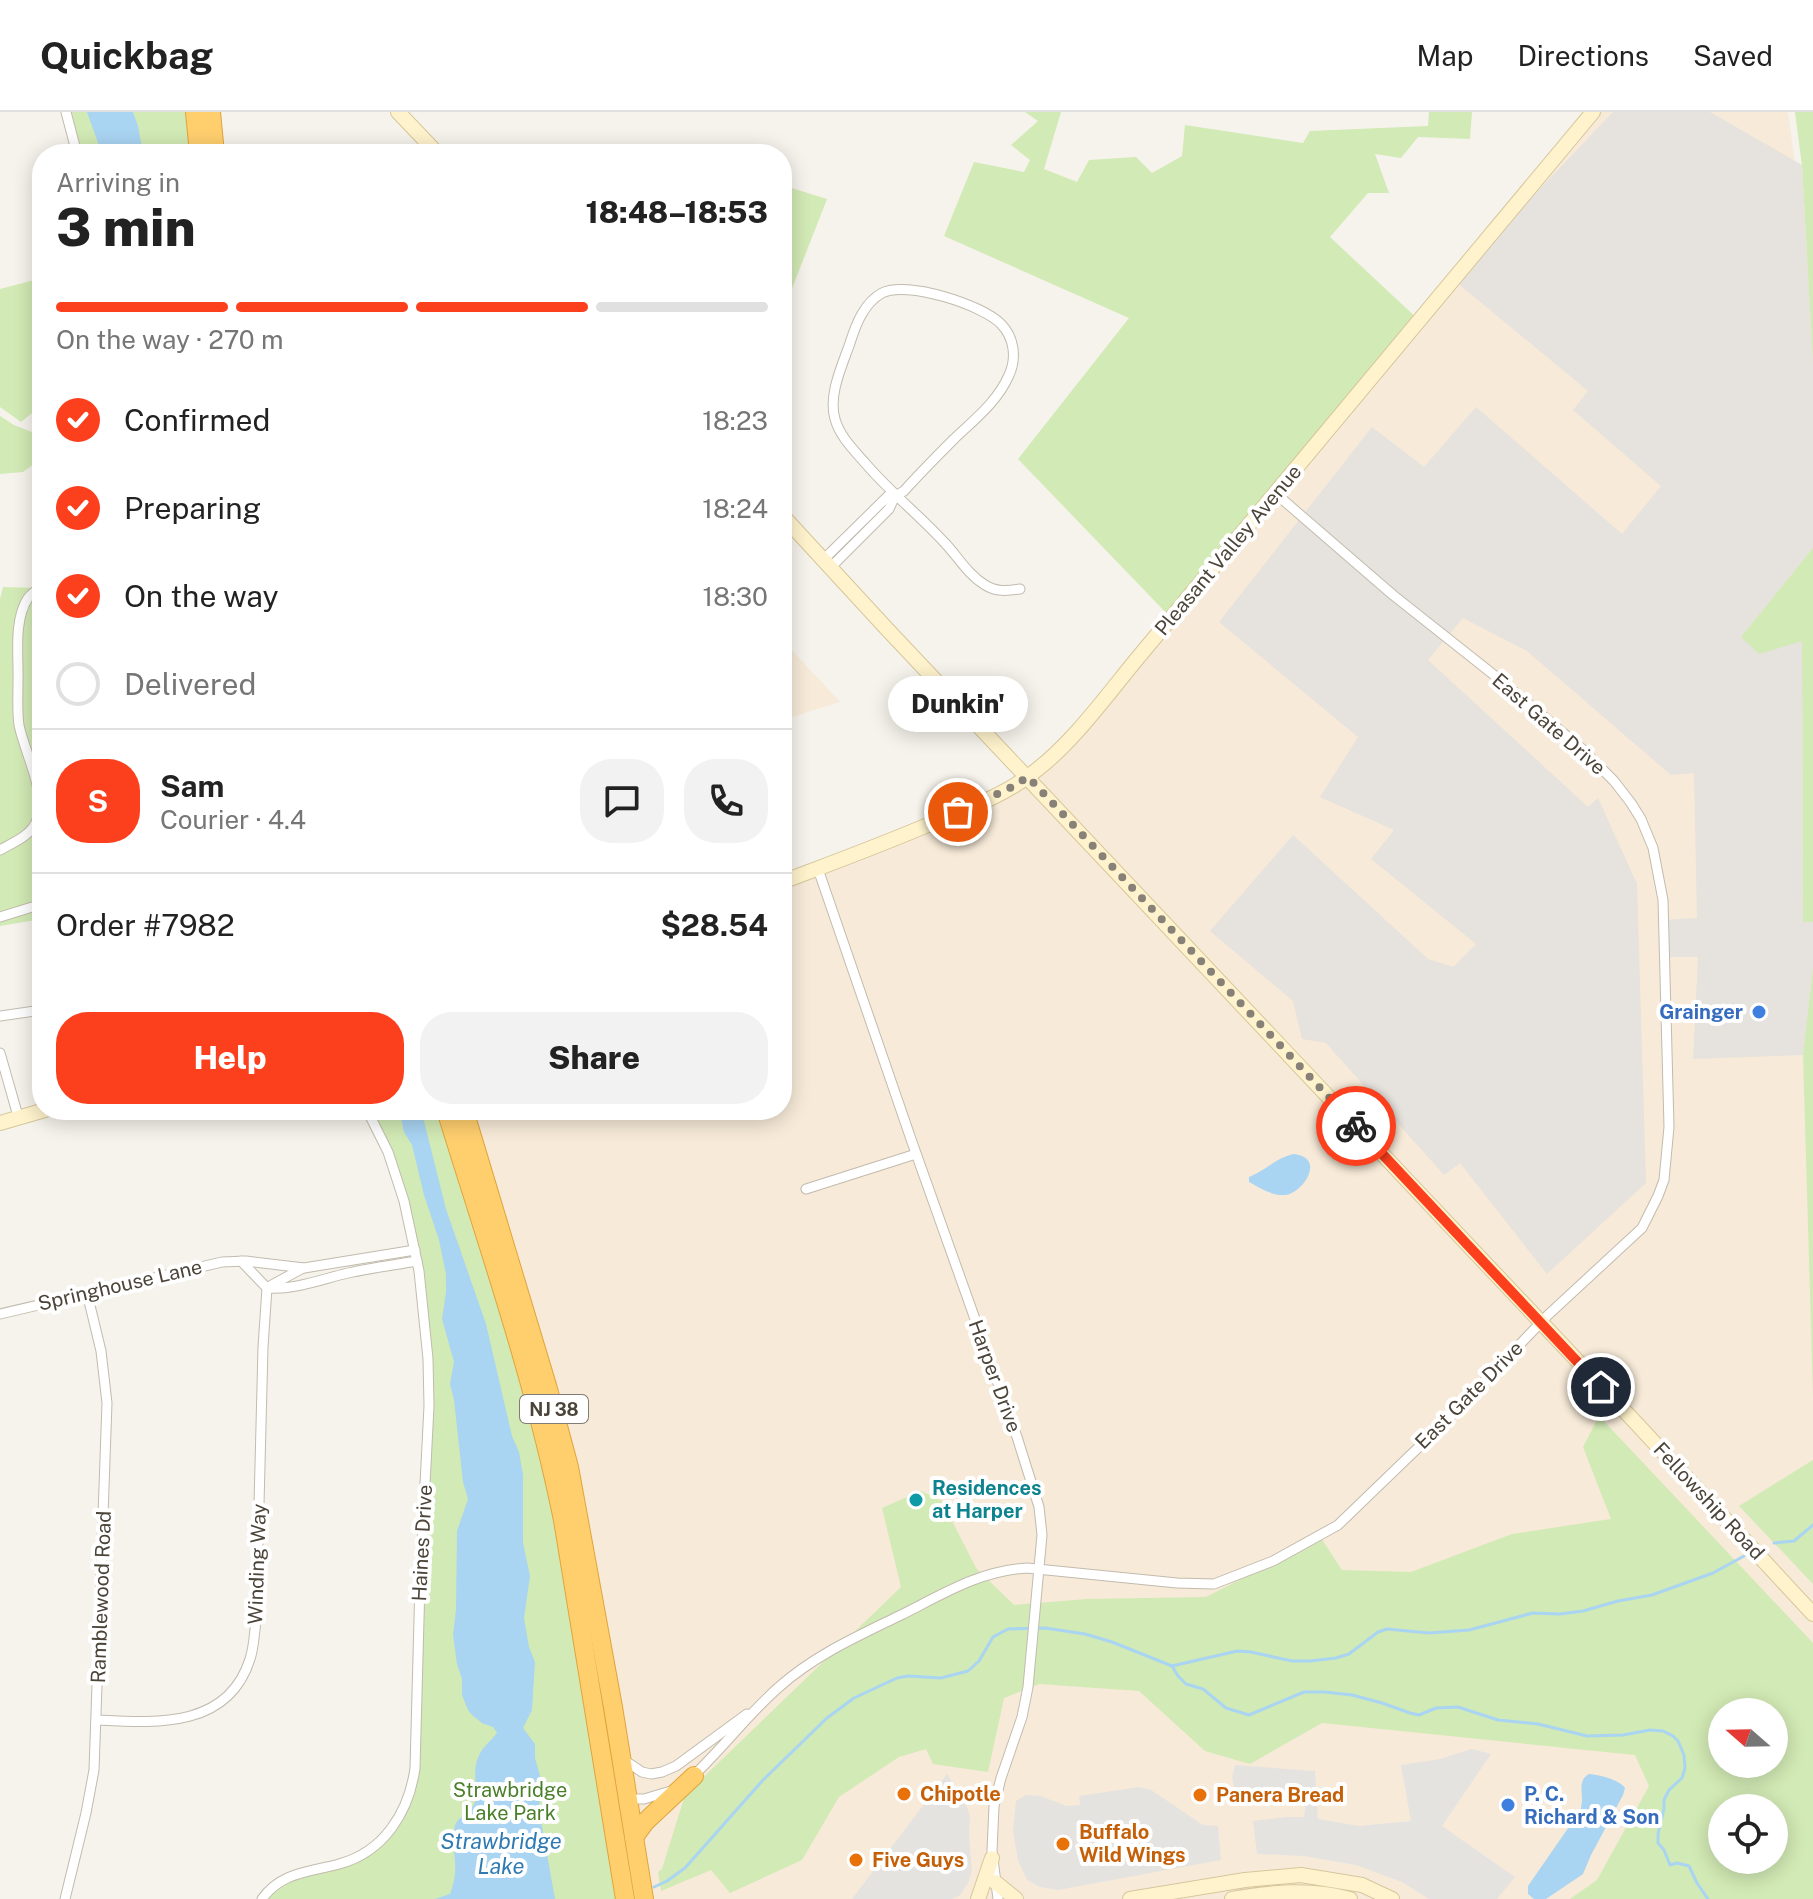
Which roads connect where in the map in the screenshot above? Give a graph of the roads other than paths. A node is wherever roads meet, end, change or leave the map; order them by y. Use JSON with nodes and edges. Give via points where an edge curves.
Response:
{"nodes":[{"id":1,"x":66,"y":112,"type":"edge"},
{"id":2,"x":195,"y":112,"type":"edge"},
{"id":3,"x":211,"y":112,"type":"edge"},
{"id":4,"x":398,"y":112,"type":"edge"},
{"id":5,"x":1593,"y":112,"type":"edge"},
{"id":6,"x":74,"y":144,"type":"edge"},
{"id":7,"x":198,"y":144,"type":"edge"},
{"id":8,"x":214,"y":144,"type":"edge"},
{"id":9,"x":428,"y":144,"type":"edge"},
{"id":10,"x":1275,"y":493,"type":"junction"},
{"id":11,"x":895,"y":496,"type":"junction"},
{"id":12,"x":792,"y":526,"type":"edge"},
{"id":13,"x":826,"y":564,"type":"junction"},
{"id":14,"x":1020,"y":589,"type":"dead end"},
{"id":15,"x":32,"y":595,"type":"edge"},
{"id":16,"x":32,"y":772,"type":"edge"},
{"id":17,"x":1028,"y":777,"type":"junction"},
{"id":18,"x":32,"y":828,"type":"edge"},
{"id":19,"x":0,"y":850,"type":"edge"},
{"id":20,"x":818,"y":869,"type":"junction"},
{"id":21,"x":792,"y":878,"type":"edge"},
{"id":22,"x":32,"y":907,"type":"edge"},
{"id":23,"x":0,"y":917,"type":"edge"},
{"id":24,"x":32,"y":1011,"type":"edge"},
{"id":25,"x":0,"y":1016,"type":"edge"},
{"id":26,"x":0,"y":1053,"type":"edge"},
{"id":27,"x":32,"y":1113,"type":"edge"},
{"id":28,"x":18,"y":1116,"type":"junction"},
{"id":29,"x":372,"y":1120,"type":"edge"},
{"id":30,"x":449,"y":1120,"type":"edge"},
{"id":31,"x":467,"y":1120,"type":"edge"},
{"id":32,"x":0,"y":1123,"type":"edge"},
{"id":33,"x":916,"y":1154,"type":"junction"},
{"id":34,"x":806,"y":1189,"type":"dead end"},
{"id":35,"x":416,"y":1256,"type":"junction"},
{"id":36,"x":241,"y":1261,"type":"junction"},
{"id":37,"x":304,"y":1268,"type":"junction"},
{"id":38,"x":267,"y":1288,"type":"junction"},
{"id":39,"x":87,"y":1293,"type":"junction"},
{"id":40,"x":0,"y":1314,"type":"edge"},
{"id":41,"x":1541,"y":1322,"type":"junction"},
{"id":42,"x":1039,"y":1570,"type":"junction"},
{"id":43,"x":1813,"y":1614,"type":"edge"},
{"id":44,"x":759,"y":1706,"type":"junction"},
{"id":45,"x":97,"y":1720,"type":"junction"},
{"id":46,"x":598,"y":1731,"type":"junction"},
{"id":47,"x":621,"y":1759,"type":"junction"},
{"id":48,"x":694,"y":1776,"type":"junction"},
{"id":49,"x":628,"y":1799,"type":"junction"},
{"id":50,"x":634,"y":1837,"type":"junction"},
{"id":51,"x":992,"y":1858,"type":"junction"},
{"id":52,"x":995,"y":1882,"type":"junction"},
{"id":53,"x":65,"y":1899,"type":"edge"},
{"id":54,"x":262,"y":1899,"type":"edge"},
{"id":55,"x":625,"y":1899,"type":"edge"},
{"id":56,"x":644,"y":1899,"type":"edge"},
{"id":57,"x":978,"y":1899,"type":"edge"},
{"id":58,"x":998,"y":1899,"type":"edge"},
{"id":59,"x":1016,"y":1899,"type":"edge"},
{"id":60,"x":1130,"y":1899,"type":"edge"},
{"id":61,"x":1232,"y":1899,"type":"edge"},
{"id":62,"x":1350,"y":1899,"type":"edge"},
{"id":63,"x":1392,"y":1899,"type":"edge"}],
"edges":[{"from":1,"to":6,"type":"street"},
{"from":2,"to":7,"type":"highway"},
{"from":3,"to":8,"type":"highway"},
{"from":4,"to":9,"type":"street"},
{"from":5,"to":10,"type":"street","name":"Pleasant Valley Avenue"},
{"from":10,"to":17,"type":"street","name":"Pleasant Valley Avenue","via":[[1072,736]]},
{"from":10,"to":41,"type":"street","name":"East Gate Drive","via":[[1581,748],[1631,803],[1653,848],[1665,949],[1669,1127],[1664,1180],[1642,1228]]},
{"from":11,"to":11,"type":"street","via":[[987,407],[1013,365],[1009,334],[995,318],[902,288],[880,295],[865,309],[833,401],[839,432]]},
{"from":11,"to":13,"type":"street","via":[[888,496]]},
{"from":11,"to":14,"type":"street","via":[[983,584],[1002,591]]},
{"from":12,"to":13,"type":"street","name":"Fellowship Road"},
{"from":13,"to":17,"type":"street","name":"Fellowship Road"},
{"from":15,"to":16,"type":"street","via":[[24,607],[18,645],[19,725]]},
{"from":17,"to":20,"type":"street","name":"Pleasant Valley Avenue","via":[[945,818]]},
{"from":17,"to":41,"type":"street","name":"Fellowship Road"},
{"from":18,"to":19,"type":"street"},
{"from":20,"to":21,"type":"street","name":"Pleasant Valley Avenue"},
{"from":20,"to":33,"type":"street","name":"Harper Drive"},
{"from":22,"to":23,"type":"street"},
{"from":24,"to":25,"type":"street"},
{"from":26,"to":28,"type":"street"},
{"from":27,"to":28,"type":"street"},
{"from":28,"to":32,"type":"street"},
{"from":29,"to":35,"type":"street","name":"Haines Drive","via":[[398,1181]]},
{"from":30,"to":46,"type":"highway","number":"NJ 38","via":[[551,1461]]},
{"from":31,"to":47,"type":"highway","number":"NJ 38","via":[[562,1441]]},
{"from":33,"to":34,"type":"street"},
{"from":33,"to":42,"type":"street","name":"Harper Drive","via":[[1039,1507]]},
{"from":35,"to":37,"type":"street","name":"Springhouse Lane"},
{"from":35,"to":38,"type":"street"},
{"from":35,"to":54,"type":"street","name":"Haines Drive","via":[[429,1406],[417,1743],[410,1792],[394,1826],[370,1851],[290,1876]]},
{"from":36,"to":37,"type":"street","name":"Springhouse Lane"},
{"from":36,"to":38,"type":"street"},
{"from":36,"to":39,"type":"street","name":"Springhouse Lane"},
{"from":37,"to":38,"type":"street","name":"Springhouse Lane"},
{"from":38,"to":45,"type":"street","name":"Winding Way","via":[[256,1622],[250,1660],[223,1700],[194,1717]]},
{"from":39,"to":40,"type":"street","name":"Springhouse Lane"},
{"from":39,"to":45,"type":"street","name":"Ramblewood Road","via":[[107,1403]]},
{"from":41,"to":42,"type":"street","name":"East Gate Drive","via":[[1338,1525],[1273,1561],[1214,1584]]},
{"from":41,"to":43,"type":"street","name":"Fellowship Road"},
{"from":42,"to":44,"type":"street","name":"East Gate Drive","via":[[1011,1569],[980,1577],[831,1649]]},
{"from":42,"to":51,"type":"street","name":"Harper Drive","via":[[1028,1687],[995,1801]]},
{"from":44,"to":47,"type":"street","name":"East Gate Drive","via":[[662,1772],[642,1772]]},
{"from":44,"to":48,"type":"street","name":"East Gate Drive"},
{"from":45,"to":53,"type":"street","name":"Ramblewood Road","via":[[89,1799]]},
{"from":46,"to":49,"type":"highway","via":[[614,1785]]},
{"from":46,"to":55,"type":"highway","number":"NJ 38"},
{"from":47,"to":49,"type":"highway","number":"NJ 38"},
{"from":48,"to":49,"type":"street","name":"East Gate Drive","via":[[665,1794]]},
{"from":48,"to":50,"type":"highway"},
{"from":49,"to":50,"type":"highway","number":"NJ 38"},
{"from":50,"to":56,"type":"highway","number":"NJ 38"},
{"from":51,"to":52,"type":"street","name":"Harper Drive"},
{"from":51,"to":57,"type":"street"},
{"from":52,"to":58,"type":"street","name":"Harper Drive"},
{"from":52,"to":59,"type":"street"},
{"from":60,"to":63,"type":"street","via":[[1301,1875],[1362,1885]]},
{"from":61,"to":62,"type":"street","via":[[1300,1892]]}]}
